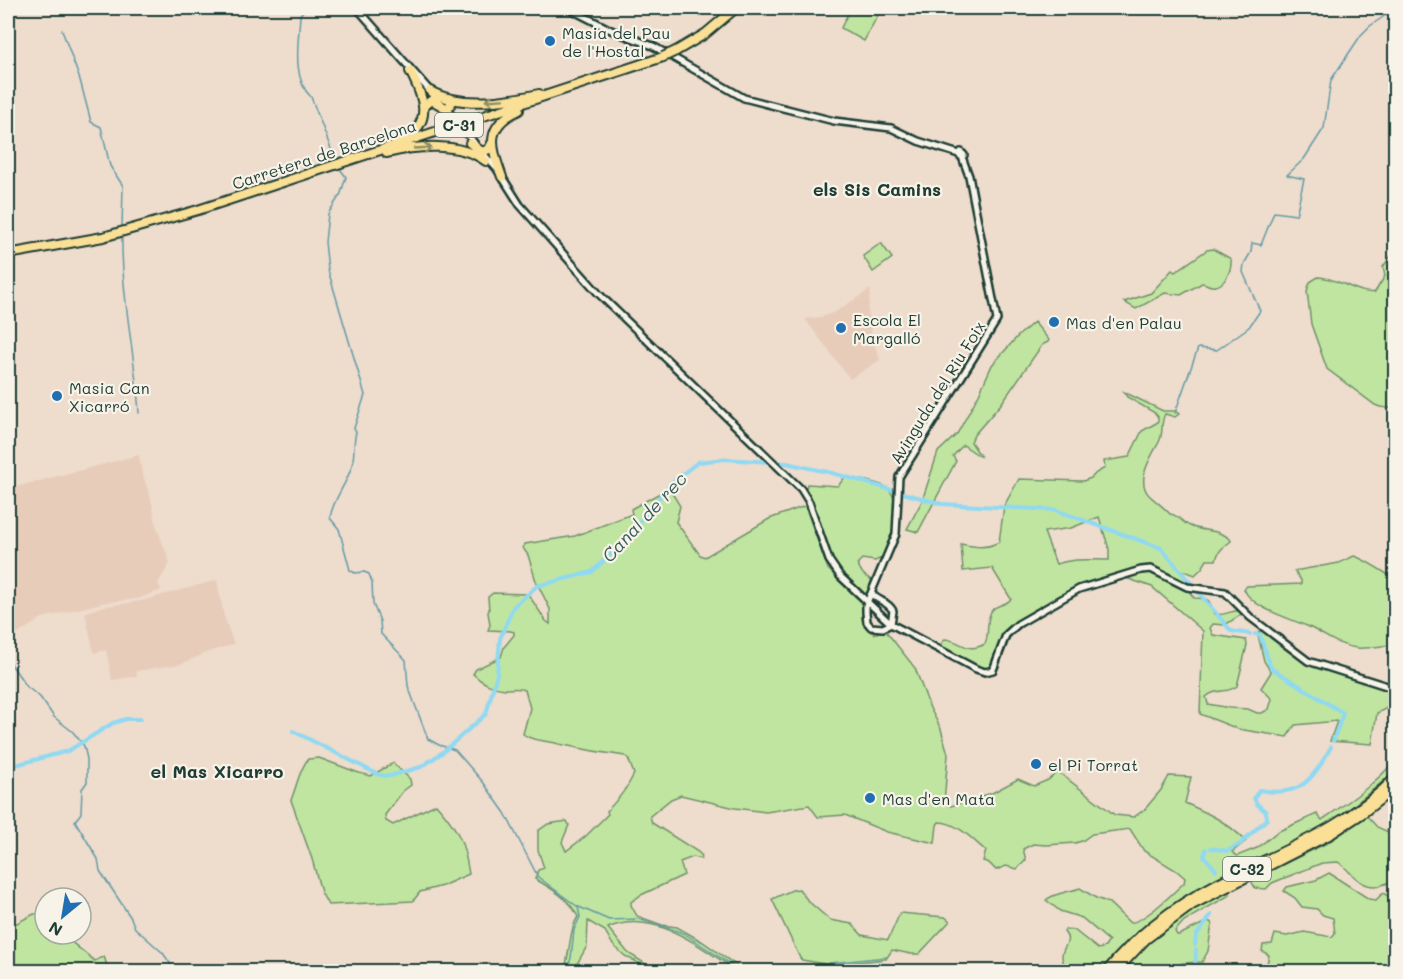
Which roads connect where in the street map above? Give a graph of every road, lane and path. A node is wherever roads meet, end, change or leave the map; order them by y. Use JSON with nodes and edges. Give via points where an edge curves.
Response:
{"nodes":[{"id":1,"x":357,"y":8,"type":"edge"},
{"id":2,"x":568,"y":8,"type":"edge"},
{"id":3,"x":736,"y":8,"type":"edge"},
{"id":4,"x":413,"y":74,"type":"junction"},
{"id":5,"x":573,"y":87,"type":"junction"},
{"id":6,"x":430,"y":92,"type":"junction"},
{"id":7,"x":453,"y":100,"type":"junction"},
{"id":8,"x":434,"y":101,"type":"junction"},
{"id":9,"x":424,"y":106,"type":"junction"},
{"id":10,"x":447,"y":112,"type":"junction"},
{"id":11,"x":453,"y":123,"type":"joint"},
{"id":12,"x":464,"y":134,"type":"junction"},
{"id":13,"x":492,"y":143,"type":"junction"},
{"id":14,"x":460,"y":149,"type":"junction"},
{"id":15,"x":482,"y":152,"type":"junction"},
{"id":16,"x":486,"y":161,"type":"junction"},
{"id":17,"x":339,"y":164,"type":"junction"},
{"id":18,"x":502,"y":177,"type":"junction"},
{"id":19,"x":507,"y":187,"type":"junction"},
{"id":20,"x":8,"y":254,"type":"edge"},
{"id":21,"x":872,"y":594,"type":"junction"},
{"id":22,"x":879,"y":600,"type":"junction"},
{"id":23,"x":868,"y":603,"type":"junction"},
{"id":24,"x":894,"y":614,"type":"junction"},
{"id":25,"x":891,"y":624,"type":"junction"},
{"id":26,"x":909,"y":633,"type":"junction"},
{"id":27,"x":1395,"y":689,"type":"edge"},
{"id":28,"x":1395,"y":777,"type":"edge"},
{"id":29,"x":1395,"y":787,"type":"edge"},
{"id":30,"x":1106,"y":972,"type":"edge"},
{"id":31,"x":1114,"y":972,"type":"edge"}],
"edges":[{"from":1,"to":4,"type":"street"},
{"from":2,"to":21,"type":"street","name":"Avinguda del Riu Foix","via":[[653,46],[744,98],[834,121],[891,128],[961,156],[997,320],[899,477],[896,534]]},
{"from":3,"to":5,"type":"highway","name":"Carretera de Barcelona","number":"C-31","bridge":true,"via":[[705,34],[676,51]]},
{"from":4,"to":6,"type":"street"},
{"from":4,"to":8,"type":"street"},
{"from":4,"to":9,"type":"highway"},
{"from":5,"to":7,"type":"highway","one_way":true,"via":[[519,98]]},
{"from":5,"to":13,"type":"highway","via":[[505,117],[496,127]]},
{"from":5,"to":17,"type":"highway","name":"Carretera de Barcelona","number":"C-31"},
{"from":6,"to":7,"type":"highway"},
{"from":6,"to":10,"type":"street"},
{"from":7,"to":10,"type":"highway"},
{"from":8,"to":9,"type":"highway"},
{"from":8,"to":10,"type":"highway"},
{"from":9,"to":17,"type":"highway","via":[[421,122],[413,133]]},
{"from":10,"to":11,"type":"highway"},
{"from":10,"to":12,"type":"street","bridge":true},
{"from":11,"to":12,"type":"street","bridge":true},
{"from":12,"to":14,"type":"highway","via":[[465,145]]},
{"from":12,"to":15,"type":"highway"},
{"from":12,"to":15,"type":"street"},
{"from":12,"to":16,"type":"street"},
{"from":13,"to":15,"type":"highway"},
{"from":13,"to":18,"type":"highway"},
{"from":14,"to":16,"type":"highway"},
{"from":17,"to":14,"type":"highway","one_way":true,"via":[[403,150]]},
{"from":15,"to":18,"type":"street"},
{"from":16,"to":19,"type":"street"},
{"from":17,"to":20,"type":"highway","name":"Carretera de Barcelona","number":"C-31","via":[[103,237]]},
{"from":18,"to":19,"type":"street"},
{"from":19,"to":23,"type":"street","via":[[602,297],[806,495],[833,568]]},
{"from":21,"to":22,"type":"street"},
{"from":21,"to":23,"type":"street","name":"Avinguda del Riu Foix"},
{"from":22,"to":23,"type":"street"},
{"from":22,"to":24,"type":"street","via":[[890,605]]},
{"from":23,"to":25,"type":"street"},
{"from":23,"to":25,"type":"street","via":[[869,625],[878,628]]},
{"from":24,"to":25,"type":"street"},
{"from":24,"to":26,"type":"street"},
{"from":25,"to":26,"type":"street"},
{"from":26,"to":27,"type":"street","via":[[988,672],[996,665],[1010,630],[1078,589],[1151,569],[1187,587],[1225,592],[1308,662]]},
{"from":28,"to":30,"type":"highway","number":"C-32","via":[[1330,828],[1184,903],[1144,933]]},
{"from":29,"to":31,"type":"highway","number":"C-32","via":[[1331,834],[1192,906],[1146,939]]}]}
